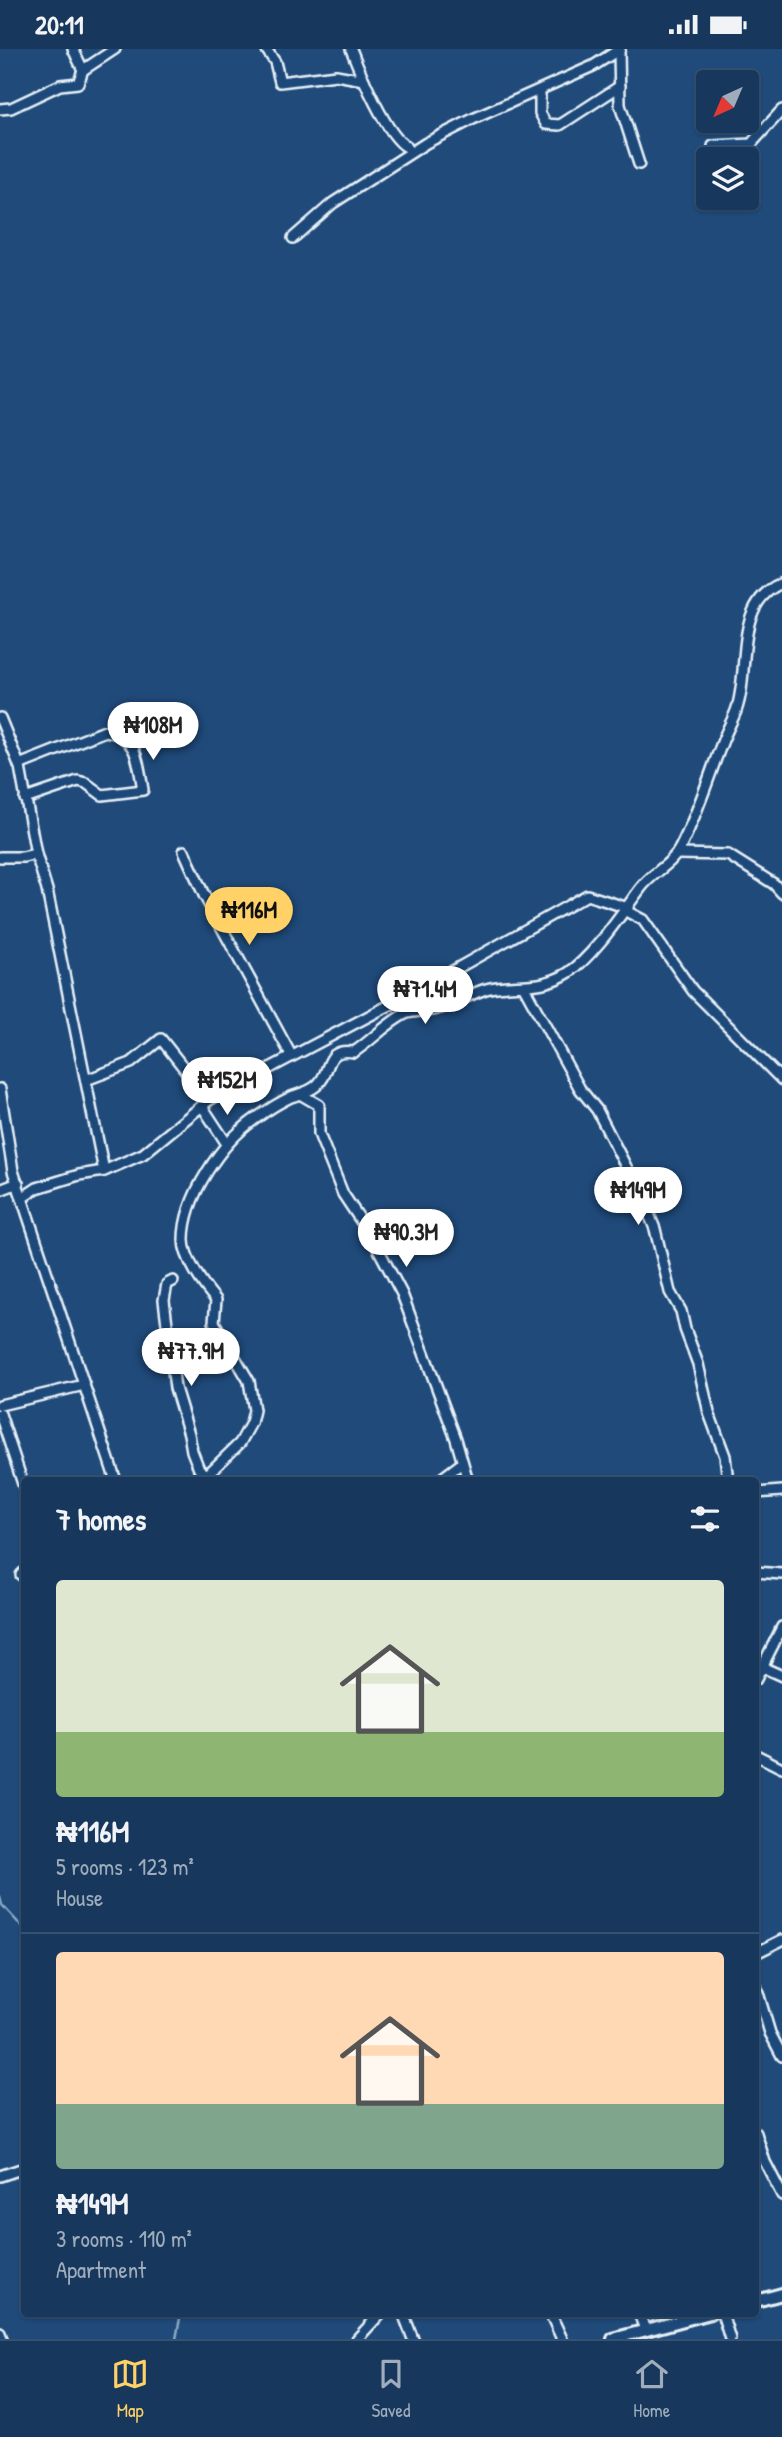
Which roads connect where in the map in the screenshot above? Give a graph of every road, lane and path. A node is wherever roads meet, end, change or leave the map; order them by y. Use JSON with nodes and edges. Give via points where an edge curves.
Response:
{"nodes":[{"id":1,"x":73,"y":49,"type":"edge"},
{"id":2,"x":115,"y":49,"type":"edge"},
{"id":3,"x":266,"y":49,"type":"edge"},
{"id":4,"x":351,"y":49,"type":"edge"},
{"id":5,"x":620,"y":49,"type":"edge"},
{"id":6,"x":83,"y":70,"type":"junction"},
{"id":7,"x":364,"y":80,"type":"junction"},
{"id":8,"x":620,"y":86,"type":"junction"},
{"id":9,"x":540,"y":90,"type":"junction"},
{"id":10,"x":0,"y":109,"type":"edge"},
{"id":11,"x":782,"y":110,"type":"edge"},
{"id":12,"x":713,"y":146,"type":"dead end"},
{"id":13,"x":407,"y":147,"type":"dead end"},
{"id":14,"x":639,"y":164,"type":"dead end"},
{"id":15,"x":293,"y":237,"type":"dead end"},
{"id":16,"x":782,"y":583,"type":"edge"},
{"id":17,"x":0,"y":718,"type":"edge"},
{"id":18,"x":19,"y":765,"type":"junction"},
{"id":19,"x":25,"y":799,"type":"junction"},
{"id":20,"x":184,"y":851,"type":"dead end"},
{"id":21,"x":36,"y":854,"type":"junction"},
{"id":22,"x":677,"y":854,"type":"junction"},
{"id":23,"x":0,"y":857,"type":"edge"},
{"id":24,"x":782,"y":893,"type":"edge"},
{"id":25,"x":627,"y":909,"type":"junction"},
{"id":26,"x":524,"y":987,"type":"junction"},
{"id":27,"x":291,"y":1055,"type":"junction"},
{"id":28,"x":86,"y":1080,"type":"junction"},
{"id":29,"x":782,"y":1080,"type":"edge"},
{"id":30,"x":0,"y":1089,"type":"edge"},
{"id":31,"x":300,"y":1094,"type":"junction"},
{"id":32,"x":206,"y":1103,"type":"junction"},
{"id":33,"x":227,"y":1144,"type":"junction"},
{"id":34,"x":104,"y":1171,"type":"junction"},
{"id":35,"x":18,"y":1183,"type":"junction"},
{"id":36,"x":0,"y":1190,"type":"edge"},
{"id":37,"x":22,"y":1198,"type":"junction"},
{"id":38,"x":173,"y":1281,"type":"dead end"},
{"id":39,"x":85,"y":1385,"type":"junction"},
{"id":40,"x":0,"y":1405,"type":"edge"},
{"id":41,"x":0,"y":1414,"type":"edge"},
{"id":42,"x":462,"y":1463,"type":"junction"},
{"id":43,"x":115,"y":1477,"type":"edge"},
{"id":44,"x":207,"y":1477,"type":"edge"},
{"id":45,"x":209,"y":1477,"type":"edge"},
{"id":46,"x":443,"y":1477,"type":"edge"},
{"id":47,"x":467,"y":1477,"type":"edge"},
{"id":48,"x":728,"y":1477,"type":"edge"},
{"id":49,"x":21,"y":1478,"type":"edge"},
{"id":50,"x":782,"y":1490,"type":"edge"},
{"id":51,"x":759,"y":1493,"type":"edge"},
{"id":52,"x":759,"y":1572,"type":"edge"},
{"id":53,"x":782,"y":1574,"type":"edge"},
{"id":54,"x":782,"y":1627,"type":"edge"},
{"id":55,"x":762,"y":1667,"type":"junction"},
{"id":56,"x":759,"y":1673,"type":"edge"},
{"id":57,"x":782,"y":1676,"type":"edge"},
{"id":58,"x":759,"y":1756,"type":"edge"},
{"id":59,"x":782,"y":1768,"type":"edge"},
{"id":60,"x":782,"y":1940,"type":"edge"},
{"id":61,"x":759,"y":1952,"type":"edge"},
{"id":62,"x":759,"y":1993,"type":"edge"},
{"id":63,"x":778,"y":2037,"type":"edge"},
{"id":64,"x":782,"y":2056,"type":"edge"},
{"id":65,"x":759,"y":2143,"type":"edge"},
{"id":66,"x":21,"y":2169,"type":"edge"},
{"id":67,"x":0,"y":2176,"type":"edge"},
{"id":68,"x":782,"y":2195,"type":"edge"},
{"id":69,"x":782,"y":2294,"type":"edge"},
{"id":70,"x":759,"y":2300,"type":"edge"},
{"id":71,"x":377,"y":2317,"type":"edge"},
{"id":72,"x":405,"y":2317,"type":"edge"},
{"id":73,"x":552,"y":2317,"type":"edge"},
{"id":74,"x":640,"y":2317,"type":"edge"},
{"id":75,"x":687,"y":2317,"type":"edge"},
{"id":76,"x":723,"y":2317,"type":"edge"},
{"id":77,"x":645,"y":2330,"type":"junction"},
{"id":78,"x":0,"y":2333,"type":"edge"},
{"id":79,"x":2,"y":2339,"type":"edge"},
{"id":80,"x":357,"y":2339,"type":"edge"},
{"id":81,"x":413,"y":2339,"type":"edge"},
{"id":82,"x":562,"y":2339,"type":"edge"},
{"id":83,"x":613,"y":2339,"type":"edge"},
{"id":84,"x":730,"y":2339,"type":"edge"}],
"edges":[{"from":1,"to":6,"type":"street"},
{"from":2,"to":6,"type":"street"},
{"from":3,"to":7,"type":"street","via":[[280,82],[336,75]]},
{"from":4,"to":7,"type":"street"},
{"from":5,"to":8,"type":"street"},
{"from":5,"to":9,"type":"street"},
{"from":6,"to":10,"type":"street","via":[[78,83],[60,85]]},
{"from":7,"to":13,"type":"street","via":[[393,135]]},
{"from":8,"to":9,"type":"street","via":[[560,125],[546,124],[540,113]]},
{"from":8,"to":14,"type":"street","via":[[620,105]]},
{"from":9,"to":15,"type":"street","via":[[426,143],[333,203]]},
{"from":11,"to":12,"type":"street","via":[[751,143]]},
{"from":16,"to":22,"type":"street","via":[[757,604],[747,633],[737,707]]},
{"from":17,"to":18,"type":"street"},
{"from":18,"to":19,"type":"street"},
{"from":18,"to":19,"type":"street","via":[[105,731],[117,732],[130,742],[137,757],[143,790],[102,795],[78,781]]},
{"from":19,"to":21,"type":"street"},
{"from":20,"to":27,"type":"street"},
{"from":21,"to":23,"type":"street"},
{"from":21,"to":28,"type":"street"},
{"from":22,"to":24,"type":"street","via":[[728,855]]},
{"from":22,"to":25,"type":"street","via":[[643,885]]},
{"from":25,"to":26,"type":"street","via":[[574,968]]},
{"from":25,"to":27,"type":"street","via":[[587,895]]},
{"from":25,"to":29,"type":"street","via":[[643,921],[693,991]]},
{"from":26,"to":31,"type":"street","via":[[492,988],[438,1009],[406,1013],[354,1052],[344,1050],[332,1056],[319,1084]]},
{"from":26,"to":48,"type":"street","via":[[580,1089],[597,1110],[645,1204],[670,1292],[698,1364]]},
{"from":27,"to":32,"type":"street"},
{"from":28,"to":32,"type":"street","via":[[131,1063],[161,1039]]},
{"from":28,"to":34,"type":"street"},
{"from":30,"to":35,"type":"street"},
{"from":31,"to":33,"type":"street","via":[[270,1108]]},
{"from":31,"to":42,"type":"street","via":[[319,1105],[319,1134],[344,1194],[402,1294]]},
{"from":32,"to":33,"type":"street"},
{"from":32,"to":34,"type":"street","via":[[143,1154]]},
{"from":33,"to":45,"type":"street","via":[[197,1193],[183,1242],[200,1281],[216,1300],[214,1322],[249,1381],[254,1409],[240,1443]]},
{"from":34,"to":37,"type":"street","via":[[37,1188]]},
{"from":35,"to":36,"type":"street"},
{"from":35,"to":37,"type":"street"},
{"from":37,"to":39,"type":"street"},
{"from":38,"to":44,"type":"street","via":[[167,1284],[164,1300],[176,1388],[192,1451]]},
{"from":39,"to":40,"type":"street"},
{"from":39,"to":43,"type":"street"},
{"from":41,"to":49,"type":"street"},
{"from":42,"to":46,"type":"street"},
{"from":42,"to":47,"type":"street"},
{"from":50,"to":51,"type":"street"},
{"from":52,"to":53,"type":"street"},
{"from":54,"to":55,"type":"street"},
{"from":55,"to":56,"type":"street"},
{"from":55,"to":57,"type":"street"},
{"from":58,"to":59,"type":"street"},
{"from":60,"to":61,"type":"street"},
{"from":62,"to":63,"type":"street"},
{"from":63,"to":64,"type":"street"},
{"from":65,"to":68,"type":"street"},
{"from":66,"to":67,"type":"street"},
{"from":69,"to":70,"type":"street"},
{"from":71,"to":80,"type":"street"},
{"from":72,"to":81,"type":"street"},
{"from":73,"to":82,"type":"street"},
{"from":74,"to":77,"type":"street"},
{"from":75,"to":77,"type":"street"},
{"from":76,"to":84,"type":"street"},
{"from":77,"to":83,"type":"street"},
{"from":78,"to":79,"type":"street"}]}
